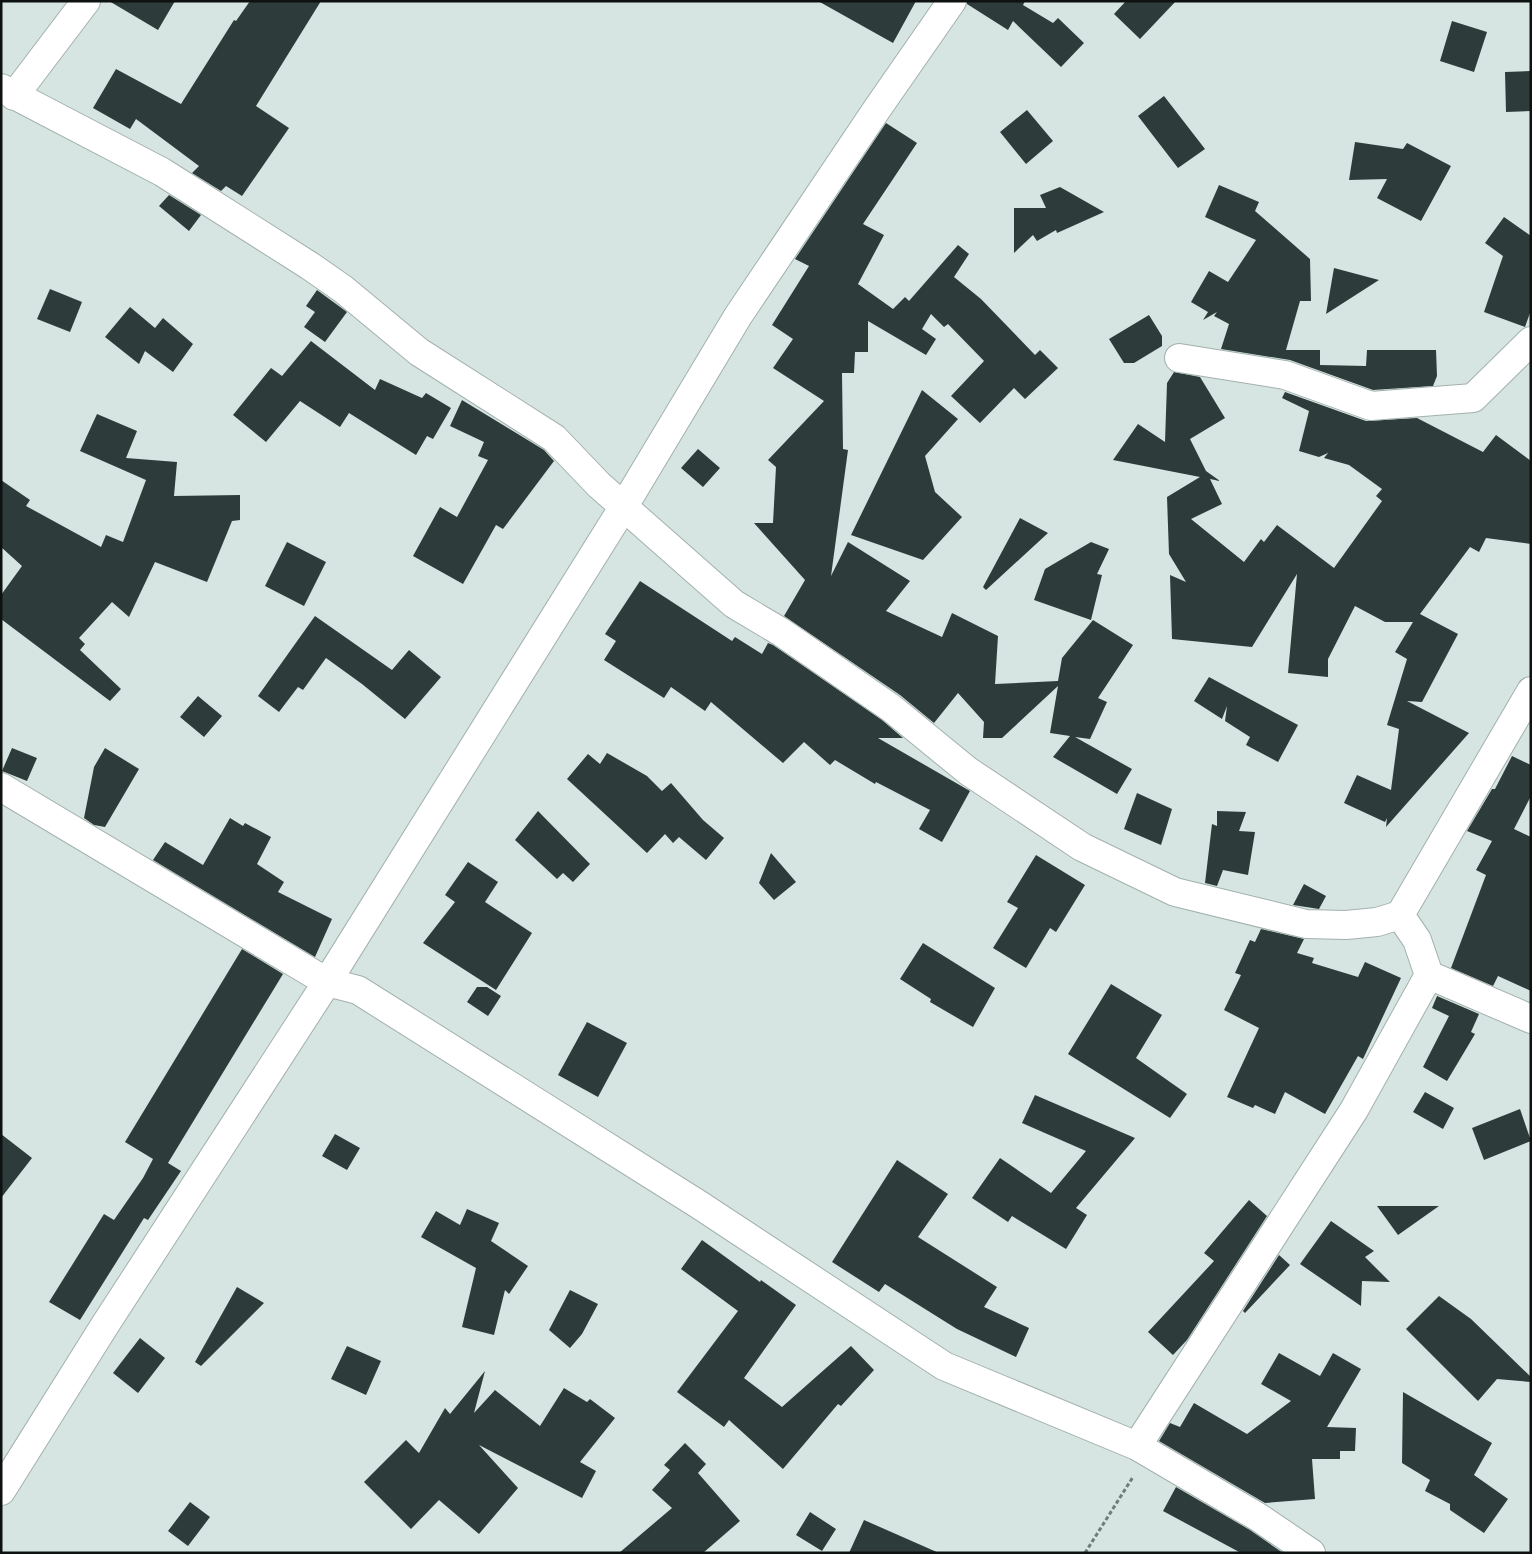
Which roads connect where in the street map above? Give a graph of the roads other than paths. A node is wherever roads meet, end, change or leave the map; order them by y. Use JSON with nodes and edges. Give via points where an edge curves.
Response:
{"nodes":[{"id":1,"x":86,"y":1,"type":"edge"},
{"id":2,"x":952,"y":1,"type":"edge"},
{"id":3,"x":8,"y":92,"type":"edge"},
{"id":4,"x":1531,"y":341,"type":"edge"},
{"id":5,"x":1179,"y":358,"type":"dead end"},
{"id":6,"x":624,"y":506,"type":"junction"},
{"id":7,"x":1531,"y":691,"type":"edge"},
{"id":8,"x":1,"y":787,"type":"edge"},
{"id":9,"x":1400,"y":915,"type":"junction"},
{"id":10,"x":1429,"y":975,"type":"junction"},
{"id":11,"x":328,"y":982,"type":"junction"},
{"id":12,"x":1531,"y":1019,"type":"edge"},
{"id":13,"x":1138,"y":1446,"type":"junction"},
{"id":14,"x":1,"y":1491,"type":"edge"},
{"id":15,"x":1311,"y":1553,"type":"edge"}],
"edges":[{"from":1,"to":3,"type":"street"},
{"from":2,"to":6,"type":"street","via":[[738,316]]},
{"from":3,"to":6,"type":"street","via":[[162,172],[310,266],[419,352],[554,438]]},
{"from":4,"to":5,"type":"street","via":[[1473,398],[1371,406],[1285,375]]},
{"from":6,"to":9,"type":"street","via":[[734,604],[781,632],[891,708],[961,766],[1082,847],[1175,892],[1306,924],[1369,923]]},
{"from":6,"to":11,"type":"street"},
{"from":7,"to":9,"type":"street"},
{"from":8,"to":11,"type":"street"},
{"from":9,"to":10,"type":"street","via":[[1417,940]]},
{"from":10,"to":12,"type":"street"},
{"from":10,"to":13,"type":"street","via":[[1354,1110]]},
{"from":11,"to":13,"type":"street","via":[[358,990],[698,1204],[944,1366]]},
{"from":11,"to":14,"type":"street"},
{"from":13,"to":15,"type":"street","via":[[1258,1517]]}]}
